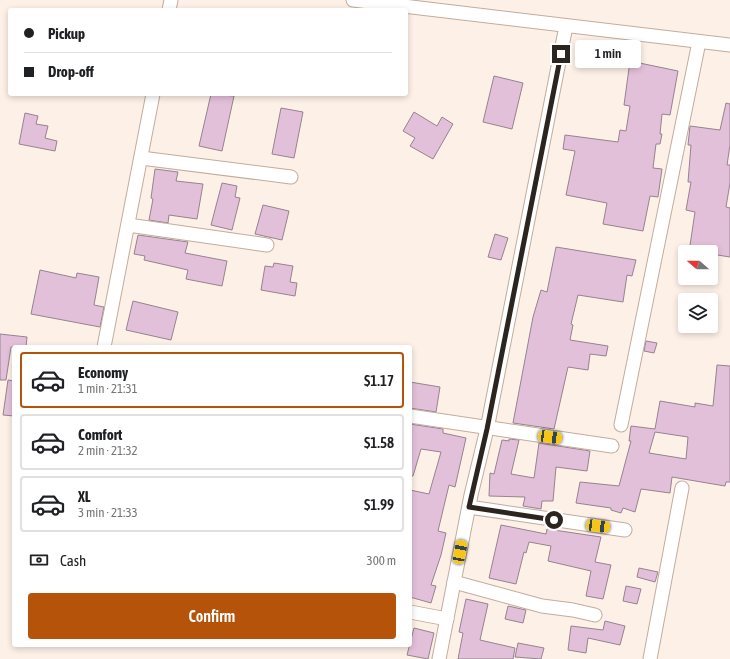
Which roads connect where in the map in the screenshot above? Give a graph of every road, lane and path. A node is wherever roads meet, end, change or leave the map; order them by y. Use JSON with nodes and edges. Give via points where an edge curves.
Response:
{"nodes":[{"id":1,"x":353,"y":0,"type":"edge"},
{"id":2,"x":566,"y":26,"type":"junction"},
{"id":3,"x":699,"y":42,"type":"junction"},
{"id":4,"x":730,"y":45,"type":"edge"},
{"id":5,"x":153,"y":96,"type":"edge"},
{"id":6,"x":141,"y":158,"type":"junction"},
{"id":7,"x":291,"y":177,"type":"dead end"},
{"id":8,"x":128,"y":225,"type":"junction"},
{"id":9,"x":267,"y":245,"type":"dead end"},
{"id":10,"x":104,"y":345,"type":"edge"},
{"id":11,"x":412,"y":416,"type":"edge"},
{"id":12,"x":622,"y":425,"type":"dead end"},
{"id":13,"x":487,"y":429,"type":"junction"},
{"id":14,"x":612,"y":446,"type":"dead end"},
{"id":15,"x":682,"y":488,"type":"dead end"},
{"id":16,"x":469,"y":507,"type":"junction"},
{"id":17,"x":625,"y":530,"type":"dead end"},
{"id":18,"x":454,"y":582,"type":"junction"},
{"id":19,"x":412,"y":612,"type":"edge"},
{"id":20,"x":595,"y":615,"type":"dead end"},
{"id":21,"x":447,"y":619,"type":"junction"},
{"id":22,"x":439,"y":659,"type":"edge"},
{"id":23,"x":650,"y":659,"type":"edge"}],
"edges":[{"from":1,"to":2,"type":"street"},
{"from":2,"to":3,"type":"street"},
{"from":2,"to":13,"type":"street"},
{"from":3,"to":4,"type":"street"},
{"from":3,"to":12,"type":"street"},
{"from":5,"to":6,"type":"street"},
{"from":6,"to":7,"type":"street"},
{"from":6,"to":8,"type":"street"},
{"from":8,"to":9,"type":"street"},
{"from":8,"to":10,"type":"street"},
{"from":11,"to":13,"type":"street"},
{"from":13,"to":14,"type":"street"},
{"from":13,"to":16,"type":"street"},
{"from":15,"to":23,"type":"street"},
{"from":16,"to":17,"type":"street"},
{"from":16,"to":18,"type":"street"},
{"from":18,"to":20,"type":"street","via":[[542,606]]},
{"from":18,"to":21,"type":"street"},
{"from":19,"to":21,"type":"street"},
{"from":21,"to":22,"type":"street"}]}
